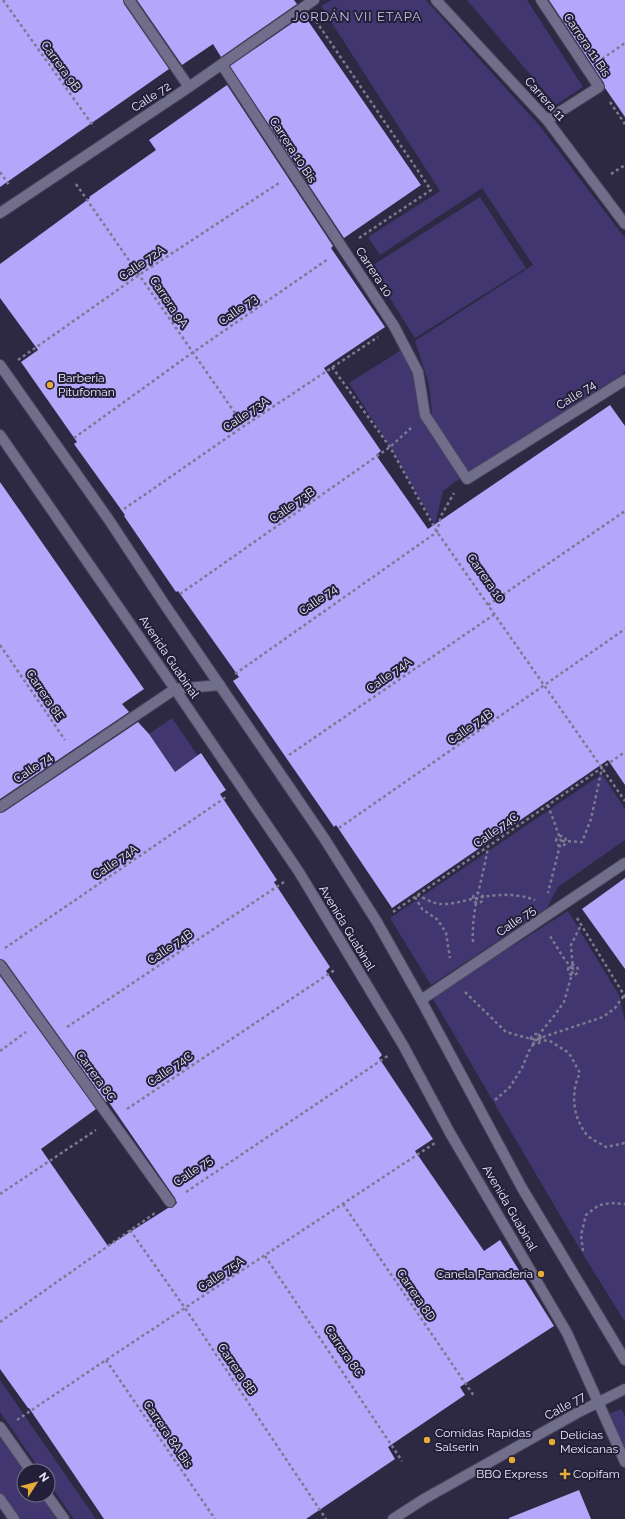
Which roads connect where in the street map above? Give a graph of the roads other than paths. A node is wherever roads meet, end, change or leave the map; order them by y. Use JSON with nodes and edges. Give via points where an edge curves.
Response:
{"nodes":[{"id":1,"x":129,"y":0,"type":"edge"},
{"id":2,"x":314,"y":0,"type":"edge"},
{"id":3,"x":436,"y":0,"type":"edge"},
{"id":4,"x":541,"y":0,"type":"edge"},
{"id":5,"x":222,"y":65,"type":"junction"},
{"id":6,"x":189,"y":87,"type":"junction"},
{"id":7,"x":547,"y":120,"type":"junction"},
{"id":8,"x":0,"y":213,"type":"edge"},
{"id":9,"x":625,"y":224,"type":"edge"},
{"id":10,"x":344,"y":248,"type":"joint"},
{"id":11,"x":2,"y":368,"type":"edge"},
{"id":12,"x":625,"y":380,"type":"edge"},
{"id":13,"x":0,"y":435,"type":"edge"},
{"id":14,"x":467,"y":479,"type":"joint"},
{"id":15,"x":220,"y":685,"type":"junction"},
{"id":16,"x":175,"y":688,"type":"junction"},
{"id":17,"x":0,"y":806,"type":"edge"},
{"id":18,"x":625,"y":863,"type":"edge"},
{"id":19,"x":0,"y":965,"type":"edge"},
{"id":20,"x":421,"y":1000,"type":"junction"},
{"id":21,"x":170,"y":1202,"type":"road end"},
{"id":22,"x":625,"y":1360,"type":"edge"},
{"id":23,"x":625,"y":1389,"type":"edge"},
{"id":24,"x":599,"y":1402,"type":"junction"},
{"id":25,"x":1,"y":1429,"type":"edge"},
{"id":26,"x":625,"y":1462,"type":"edge"},
{"id":27,"x":24,"y":1463,"type":"edge"},
{"id":28,"x":0,"y":1499,"type":"edge"},
{"id":29,"x":53,"y":1503,"type":"edge"},
{"id":30,"x":14,"y":1519,"type":"edge"},
{"id":31,"x":64,"y":1519,"type":"edge"},
{"id":32,"x":393,"y":1519,"type":"edge"}],
"edges":[{"from":1,"to":6,"type":"street"},
{"from":2,"to":5,"type":"street","name":"Calle 72"},
{"from":3,"to":7,"type":"street","name":"Carrera 11"},
{"from":4,"to":7,"type":"street","name":"Carrera 11 Bis","via":[[599,87]]},
{"from":5,"to":6,"type":"street","name":"Calle 72"},
{"from":5,"to":10,"type":"street","name":"Carrera 10 Bis"},
{"from":6,"to":8,"type":"street","name":"Calle 72"},
{"from":7,"to":9,"type":"street","name":"Carrera 11"},
{"from":10,"to":14,"type":"street","name":"Carrera 10","via":[[394,326],[418,372],[425,415]]},
{"from":11,"to":15,"type":"street","name":"Avenida Guabinal","via":[[109,520]]},
{"from":12,"to":14,"type":"street","name":"Calle 74"},
{"from":13,"to":16,"type":"street","name":"Avenida Guabinal"},
{"from":15,"to":16,"type":"street"},
{"from":15,"to":20,"type":"street","name":"Avenida Guabinal","via":[[324,838],[377,922]]},
{"from":16,"to":17,"type":"street","name":"Calle 74"},
{"from":16,"to":24,"type":"street","name":"Avenida Guabinal","via":[[299,872],[403,1045],[450,1133],[568,1333]]},
{"from":18,"to":20,"type":"street","name":"Calle 75","via":[[550,910],[542,919]]},
{"from":19,"to":21,"type":"street","name":"Carrera 8C"},
{"from":20,"to":22,"type":"street","name":"Avenida Guabinal","via":[[522,1188]]},
{"from":23,"to":24,"type":"street","name":"Calle 77"},
{"from":24,"to":26,"type":"street","name":"Avenida Guabinal"},
{"from":24,"to":32,"type":"street","name":"Calle 77","via":[[424,1499]]},
{"from":25,"to":27,"type":"street"},
{"from":28,"to":30,"type":"street"},
{"from":29,"to":31,"type":"street"}]}
